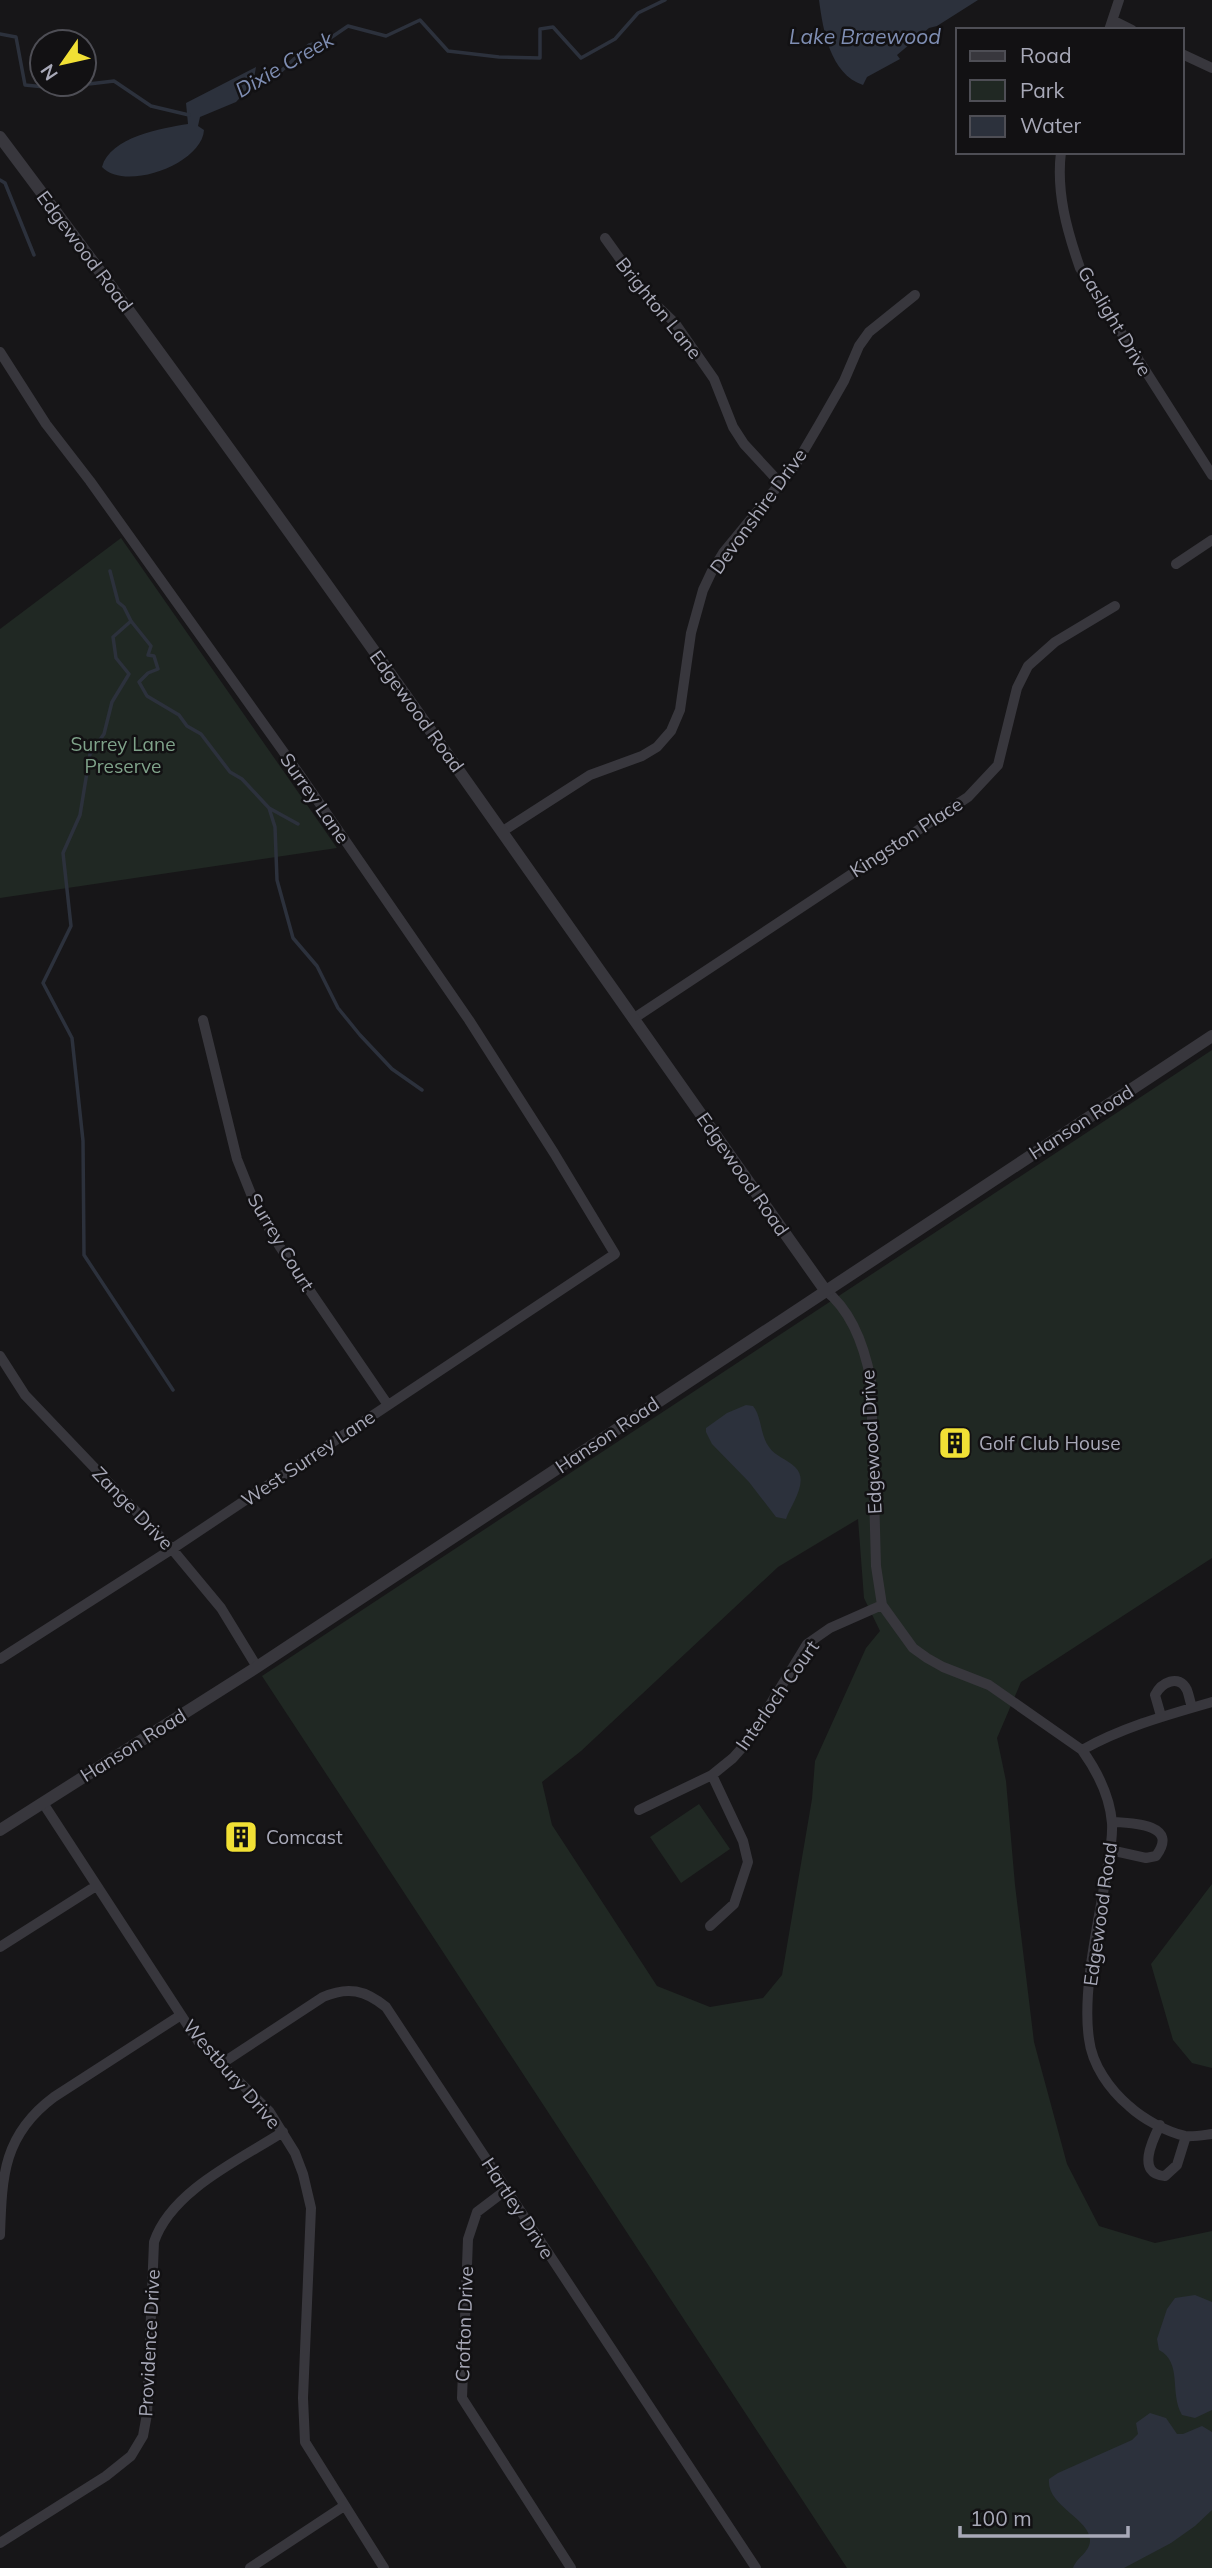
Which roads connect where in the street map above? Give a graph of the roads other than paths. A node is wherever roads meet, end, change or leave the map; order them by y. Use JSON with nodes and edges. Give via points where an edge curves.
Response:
{"nodes":[{"id":1,"x":1119,"y":0,"type":"edge"},
{"id":2,"x":1111,"y":25,"type":"edge"},
{"id":3,"x":1184,"y":55,"type":"edge"},
{"id":4,"x":1212,"y":68,"type":"edge"},
{"id":5,"x":0,"y":137,"type":"edge"},
{"id":6,"x":1061,"y":154,"type":"edge"},
{"id":7,"x":605,"y":238,"type":"dead end"},
{"id":8,"x":915,"y":295,"type":"dead end"},
{"id":9,"x":0,"y":352,"type":"edge"},
{"id":10,"x":1212,"y":475,"type":"edge"},
{"id":11,"x":780,"y":483,"type":"junction"},
{"id":12,"x":1212,"y":540,"type":"edge"},
{"id":13,"x":1176,"y":564,"type":"dead end"},
{"id":14,"x":1115,"y":606,"type":"dead end"},
{"id":15,"x":503,"y":831,"type":"junction"},
{"id":16,"x":633,"y":1019,"type":"junction"},
{"id":17,"x":203,"y":1020,"type":"dead end"},
{"id":18,"x":1212,"y":1036,"type":"edge"},
{"id":19,"x":615,"y":1254,"type":"joint"},
{"id":20,"x":825,"y":1290,"type":"junction"},
{"id":21,"x":0,"y":1356,"type":"edge"},
{"id":22,"x":388,"y":1405,"type":"junction"},
{"id":23,"x":172,"y":1549,"type":"junction"},
{"id":24,"x":882,"y":1605,"type":"junction"},
{"id":25,"x":0,"y":1658,"type":"edge"},
{"id":26,"x":257,"y":1667,"type":"junction"},
{"id":27,"x":1212,"y":1702,"type":"edge"},
{"id":28,"x":1192,"y":1707,"type":"junction"},
{"id":29,"x":1161,"y":1716,"type":"junction"},
{"id":30,"x":1082,"y":1750,"type":"junction"},
{"id":31,"x":712,"y":1775,"type":"junction"},
{"id":32,"x":43,"y":1803,"type":"junction"},
{"id":33,"x":639,"y":1810,"type":"dead end"},
{"id":34,"x":1112,"y":1822,"type":"junction"},
{"id":35,"x":0,"y":1830,"type":"edge"},
{"id":36,"x":1110,"y":1850,"type":"junction"},
{"id":37,"x":96,"y":1886,"type":"junction"},
{"id":38,"x":710,"y":1926,"type":"dead end"},
{"id":39,"x":0,"y":1947,"type":"edge"},
{"id":40,"x":181,"y":2015,"type":"junction"},
{"id":41,"x":221,"y":2064,"type":"junction"},
{"id":42,"x":1160,"y":2125,"type":"junction"},
{"id":43,"x":283,"y":2132,"type":"junction"},
{"id":44,"x":1212,"y":2134,"type":"edge"},
{"id":45,"x":1186,"y":2136,"type":"junction"},
{"id":46,"x":506,"y":2189,"type":"junction"},
{"id":47,"x":0,"y":2214,"type":"edge"},
{"id":48,"x":0,"y":2235,"type":"edge"},
{"id":49,"x":344,"y":2506,"type":"junction"},
{"id":50,"x":0,"y":2543,"type":"edge"},
{"id":51,"x":250,"y":2568,"type":"edge"},
{"id":52,"x":384,"y":2568,"type":"edge"},
{"id":53,"x":572,"y":2568,"type":"edge"},
{"id":54,"x":756,"y":2568,"type":"edge"}],
"edges":[{"from":1,"to":2,"type":"street"},
{"from":3,"to":4,"type":"street"},
{"from":5,"to":15,"type":"street","name":"Edgewood Road"},
{"from":6,"to":10,"type":"street","name":"Gaslight Drive","via":[[1062,202],[1080,268]]},
{"from":7,"to":11,"type":"street","name":"Brighton Lane","via":[[646,295],[675,323],[714,379],[744,444]]},
{"from":8,"to":11,"type":"street","name":"Devonshire Drive","via":[[869,332],[820,424]]},
{"from":9,"to":19,"type":"street","name":"Surrey Lane","via":[[46,424],[300,775],[469,1020]]},
{"from":11,"to":15,"type":"street","name":"Devonshire Drive","via":[[723,554],[703,590],[691,633],[680,710],[671,731],[642,756],[590,775]]},
{"from":12,"to":13,"type":"street"},
{"from":14,"to":16,"type":"street","name":"Kingston Place","via":[[1055,642],[1028,666],[1017,688],[998,765],[968,797]]},
{"from":15,"to":16,"type":"street","name":"Edgewood Road"},
{"from":16,"to":20,"type":"street","name":"Edgewood Road"},
{"from":17,"to":22,"type":"street","name":"Surrey Court","via":[[237,1159],[255,1204]]},
{"from":18,"to":20,"type":"street","name":"Hanson Road"},
{"from":19,"to":22,"type":"street","name":"West Surrey Lane"},
{"from":20,"to":24,"type":"street","name":"Edgewood Drive","via":[[837,1299],[853,1327],[869,1374],[876,1566]]},
{"from":20,"to":26,"type":"street","name":"Hanson Road"},
{"from":21,"to":23,"type":"street","name":"Zange Drive","via":[[32,1403]]},
{"from":22,"to":23,"type":"street","name":"West Surrey Lane"},
{"from":23,"to":25,"type":"street","name":"West Surrey Lane"},
{"from":23,"to":26,"type":"street","name":"Zange Drive","via":[[221,1608]]},
{"from":24,"to":30,"type":"street","name":"Edgewood Road","via":[[913,1648],[943,1667],[989,1685]]},
{"from":24,"to":31,"type":"street","name":"Interloch Court","via":[[830,1628],[807,1644],[748,1741]]},
{"from":26,"to":32,"type":"street","name":"Hanson Road"},
{"from":27,"to":28,"type":"street"},
{"from":28,"to":29,"type":"street"},
{"from":28,"to":29,"type":"street","via":[[1186,1687],[1168,1681],[1155,1695]]},
{"from":29,"to":30,"type":"street"},
{"from":30,"to":34,"type":"street","name":"Edgewood Road","via":[[1097,1773]]},
{"from":31,"to":33,"type":"street","name":"Interloch Court"},
{"from":31,"to":38,"type":"street","via":[[743,1840],[748,1862],[734,1904]]},
{"from":32,"to":35,"type":"street","name":"Hanson Road"},
{"from":32,"to":37,"type":"street","name":"Westbury Drive"},
{"from":34,"to":36,"type":"street","name":"Edgewood Road"},
{"from":34,"to":36,"type":"street","via":[[1155,1829],[1162,1849],[1146,1858]]},
{"from":36,"to":42,"type":"street","name":"Edgewood Road","via":[[1091,1971],[1089,2039],[1105,2080],[1138,2114]]},
{"from":37,"to":39,"type":"street"},
{"from":37,"to":40,"type":"street","name":"Westbury Drive"},
{"from":40,"to":41,"type":"street","name":"Westbury Drive"},
{"from":40,"to":47,"type":"street","via":[[35,2113],[9,2154]]},
{"from":41,"to":43,"type":"street","name":"Westbury Drive"},
{"from":41,"to":46,"type":"street","name":"Hartley Drive","via":[[323,1997],[343,1990],[365,1993],[395,2019]]},
{"from":42,"to":45,"type":"street","name":"Edgewood Road"},
{"from":42,"to":45,"type":"street","via":[[1148,2155],[1148,2164],[1158,2175],[1165,2176],[1177,2165]]},
{"from":43,"to":49,"type":"street","name":"Westbury Drive","via":[[303,2174],[311,2208],[303,2430],[309,2451]]},
{"from":43,"to":50,"type":"street","name":"Providence Drive","via":[[186,2194],[158,2228],[147,2414],[137,2448],[106,2476]]},
{"from":44,"to":45,"type":"street","name":"Edgewood Road"},
{"from":46,"to":53,"type":"street","name":"Crofton Drive","via":[[477,2212],[468,2239],[462,2398]]},
{"from":46,"to":54,"type":"street","name":"Hartley Drive"},
{"from":47,"to":48,"type":"street"},
{"from":49,"to":51,"type":"street"},
{"from":49,"to":52,"type":"street","name":"Westbury Drive"}]}
